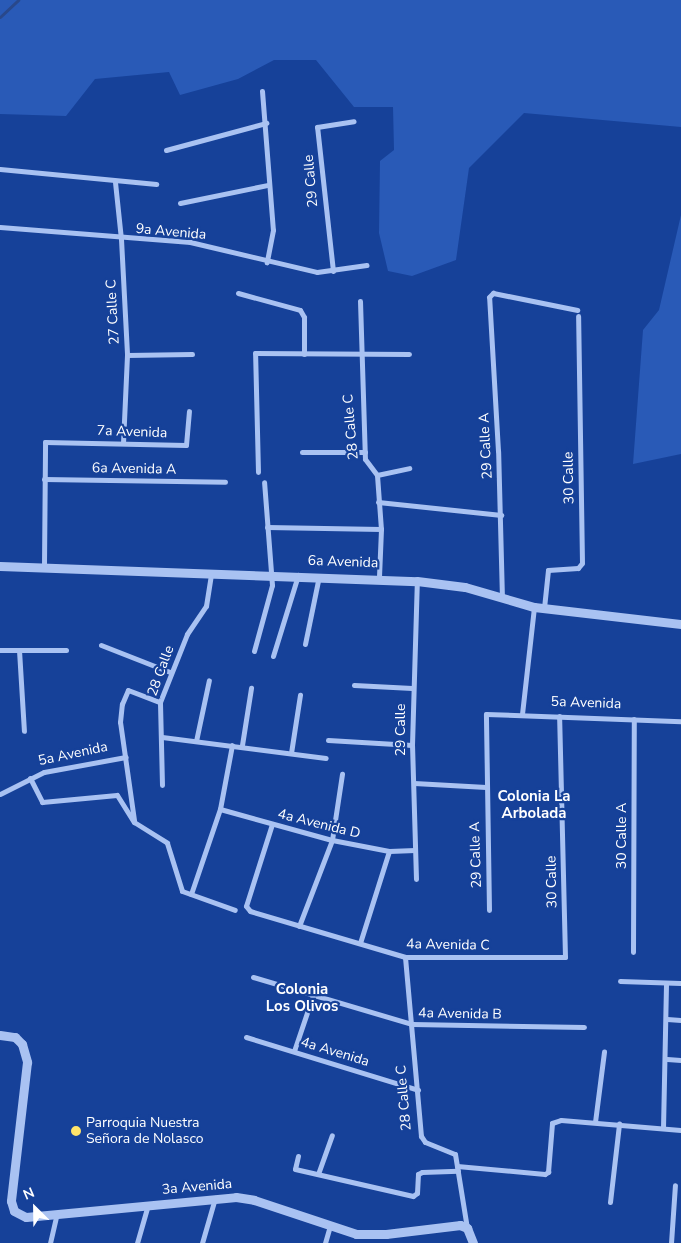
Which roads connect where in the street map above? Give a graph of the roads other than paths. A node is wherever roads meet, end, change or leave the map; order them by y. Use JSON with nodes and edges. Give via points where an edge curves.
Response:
{"nodes":[{"id":1,"x":262,"y":91,"type":"dead end"},
{"id":2,"x":354,"y":121,"type":"dead end"},
{"id":3,"x":266,"y":123,"type":"junction"},
{"id":4,"x":166,"y":150,"type":"dead end"},
{"id":5,"x":0,"y":169,"type":"edge"},
{"id":6,"x":115,"y":182,"type":"junction"},
{"id":7,"x":156,"y":184,"type":"dead end"},
{"id":8,"x":268,"y":185,"type":"junction"},
{"id":9,"x":180,"y":203,"type":"dead end"},
{"id":10,"x":0,"y":227,"type":"edge"},
{"id":11,"x":121,"y":239,"type":"junction"},
{"id":12,"x":267,"y":262,"type":"junction"},
{"id":13,"x":368,"y":265,"type":"dead end"},
{"id":14,"x":333,"y":271,"type":"junction"},
{"id":15,"x":238,"y":294,"type":"dead end"},
{"id":16,"x":360,"y":301,"type":"dead end"},
{"id":17,"x":576,"y":310,"type":"dead end"},
{"id":18,"x":578,"y":316,"type":"dead end"},
{"id":19,"x":192,"y":354,"type":"dead end"},
{"id":20,"x":304,"y":354,"type":"junction"},
{"id":21,"x":409,"y":354,"type":"dead end"},
{"id":22,"x":127,"y":355,"type":"junction"},
{"id":23,"x":360,"y":355,"type":"junction"},
{"id":24,"x":189,"y":411,"type":"dead end"},
{"id":25,"x":123,"y":442,"type":"junction"},
{"id":26,"x":302,"y":452,"type":"dead end"},
{"id":27,"x":365,"y":452,"type":"junction"},
{"id":28,"x":409,"y":468,"type":"dead end"},
{"id":29,"x":258,"y":472,"type":"dead end"},
{"id":30,"x":377,"y":475,"type":"junction"},
{"id":31,"x":44,"y":479,"type":"junction"},
{"id":32,"x":225,"y":482,"type":"dead end"},
{"id":33,"x":264,"y":482,"type":"dead end"},
{"id":34,"x":378,"y":502,"type":"junction"},
{"id":35,"x":501,"y":514,"type":"junction"},
{"id":36,"x":268,"y":527,"type":"junction"},
{"id":37,"x":381,"y":529,"type":"junction"},
{"id":38,"x":44,"y":565,"type":"junction"},
{"id":39,"x":0,"y":566,"type":"edge"},
{"id":40,"x":211,"y":573,"type":"junction"},
{"id":41,"x":269,"y":574,"type":"junction"},
{"id":42,"x":298,"y":574,"type":"junction"},
{"id":43,"x":319,"y":575,"type":"junction"},
{"id":44,"x":378,"y":577,"type":"junction"},
{"id":45,"x":417,"y":580,"type":"junction"},
{"id":46,"x":502,"y":599,"type":"junction"},
{"id":47,"x":534,"y":607,"type":"junction"},
{"id":48,"x":544,"y":608,"type":"junction"},
{"id":49,"x":681,"y":624,"type":"edge"},
{"id":50,"x":305,"y":644,"type":"dead end"},
{"id":51,"x":101,"y":645,"type":"dead end"},
{"id":52,"x":0,"y":650,"type":"edge"},
{"id":53,"x":19,"y":650,"type":"junction"},
{"id":54,"x":66,"y":650,"type":"dead end"},
{"id":55,"x":254,"y":651,"type":"dead end"},
{"id":56,"x":272,"y":656,"type":"dead end"},
{"id":57,"x":170,"y":672,"type":"junction"},
{"id":58,"x":209,"y":680,"type":"dead end"},
{"id":59,"x":354,"y":685,"type":"dead end"},
{"id":60,"x":251,"y":688,"type":"dead end"},
{"id":61,"x":412,"y":688,"type":"junction"},
{"id":62,"x":300,"y":695,"type":"dead end"},
{"id":63,"x":160,"y":702,"type":"junction"},
{"id":64,"x":490,"y":712,"type":"joint"},
{"id":65,"x":522,"y":714,"type":"junction"},
{"id":66,"x":559,"y":716,"type":"junction"},
{"id":67,"x":634,"y":719,"type":"junction"},
{"id":68,"x":681,"y":721,"type":"edge"},
{"id":69,"x":24,"y":731,"type":"dead end"},
{"id":70,"x":162,"y":737,"type":"junction"},
{"id":71,"x":328,"y":740,"type":"dead end"},
{"id":72,"x":196,"y":741,"type":"junction"},
{"id":73,"x":232,"y":745,"type":"junction"},
{"id":74,"x":412,"y":745,"type":"junction"},
{"id":75,"x":242,"y":746,"type":"junction"},
{"id":76,"x":291,"y":753,"type":"junction"},
{"id":77,"x":126,"y":757,"type":"junction"},
{"id":78,"x":326,"y":758,"type":"dead end"},
{"id":79,"x":342,"y":774,"type":"dead end"},
{"id":80,"x":30,"y":778,"type":"junction"},
{"id":81,"x":414,"y":783,"type":"junction"},
{"id":82,"x":162,"y":785,"type":"dead end"},
{"id":83,"x":486,"y":787,"type":"junction"},
{"id":84,"x":0,"y":794,"type":"edge"},
{"id":85,"x":220,"y":809,"type":"junction"},
{"id":86,"x":134,"y":822,"type":"junction"},
{"id":87,"x":272,"y":824,"type":"junction"},
{"id":88,"x":332,"y":840,"type":"junction"},
{"id":89,"x":415,"y":850,"type":"junction"},
{"id":90,"x":388,"y":851,"type":"junction"},
{"id":91,"x":416,"y":879,"type":"dead end"},
{"id":92,"x":191,"y":894,"type":"junction"},
{"id":93,"x":235,"y":910,"type":"dead end"},
{"id":94,"x":489,"y":910,"type":"dead end"},
{"id":95,"x":299,"y":926,"type":"junction"},
{"id":96,"x":360,"y":943,"type":"junction"},
{"id":97,"x":633,"y":952,"type":"dead end"},
{"id":98,"x":405,"y":957,"type":"junction"},
{"id":99,"x":565,"y":958,"type":"joint"},
{"id":100,"x":253,"y":977,"type":"dead end"},
{"id":101,"x":620,"y":981,"type":"dead end"},
{"id":102,"x":666,"y":983,"type":"junction"},
{"id":103,"x":681,"y":983,"type":"edge"},
{"id":104,"x":313,"y":995,"type":"junction"},
{"id":105,"x":666,"y":1019,"type":"junction"},
{"id":106,"x":681,"y":1020,"type":"edge"},
{"id":107,"x":412,"y":1024,"type":"junction"},
{"id":108,"x":584,"y":1027,"type":"dead end"},
{"id":109,"x":0,"y":1034,"type":"edge"},
{"id":110,"x":246,"y":1037,"type":"dead end"},
{"id":111,"x":294,"y":1051,"type":"junction"},
{"id":112,"x":604,"y":1052,"type":"dead end"},
{"id":113,"x":667,"y":1059,"type":"junction"},
{"id":114,"x":681,"y":1060,"type":"edge"},
{"id":115,"x":418,"y":1090,"type":"junction"},
{"id":116,"x":596,"y":1122,"type":"junction"},
{"id":117,"x":618,"y":1124,"type":"junction"},
{"id":118,"x":662,"y":1128,"type":"junction"},
{"id":119,"x":681,"y":1130,"type":"edge"},
{"id":120,"x":332,"y":1135,"type":"dead end"},
{"id":121,"x":298,"y":1156,"type":"dead end"},
{"id":122,"x":458,"y":1169,"type":"junction"},
{"id":123,"x":318,"y":1174,"type":"junction"},
{"id":124,"x":675,"y":1185,"type":"dead end"},
{"id":125,"x":215,"y":1197,"type":"junction"},
{"id":126,"x":610,"y":1202,"type":"dead end"},
{"id":127,"x":148,"y":1205,"type":"junction"},
{"id":128,"x":56,"y":1216,"type":"junction"},
{"id":129,"x":330,"y":1226,"type":"junction"},
{"id":130,"x":467,"y":1228,"type":"junction"},
{"id":131,"x":50,"y":1243,"type":"edge"},
{"id":132,"x":136,"y":1243,"type":"edge"},
{"id":133,"x":202,"y":1243,"type":"edge"},
{"id":134,"x":325,"y":1243,"type":"edge"},
{"id":135,"x":473,"y":1243,"type":"edge"},
{"id":136,"x":671,"y":1243,"type":"edge"}],
"edges":[{"from":1,"to":3,"type":"street"},
{"from":2,"to":14,"type":"street","name":"29 Calle","via":[[317,127]]},
{"from":3,"to":4,"type":"street"},
{"from":3,"to":8,"type":"street"},
{"from":5,"to":6,"type":"street"},
{"from":6,"to":7,"type":"street"},
{"from":6,"to":11,"type":"street","name":"27 Calle C"},
{"from":8,"to":9,"type":"street"},
{"from":8,"to":12,"type":"street","via":[[273,233]]},
{"from":10,"to":11,"type":"street","name":"9a Avenida"},
{"from":11,"to":12,"type":"street","name":"9a Avenida","via":[[190,242]]},
{"from":11,"to":22,"type":"street","name":"27 Calle C"},
{"from":12,"to":14,"type":"street","name":"9a Avenida","via":[[312,272]]},
{"from":13,"to":14,"type":"street","name":"9a Avenida"},
{"from":15,"to":20,"type":"street","via":[[303,313]]},
{"from":16,"to":23,"type":"street","name":"28 Calle C"},
{"from":17,"to":35,"type":"street","name":"29 Calle A","via":[[493,293],[489,297]]},
{"from":18,"to":48,"type":"street","name":"30 Calle","via":[[582,563],[578,568],[548,570]]},
{"from":19,"to":22,"type":"street"},
{"from":20,"to":23,"type":"street"},
{"from":20,"to":29,"type":"street","via":[[255,353]]},
{"from":21,"to":23,"type":"street"},
{"from":22,"to":25,"type":"street","name":"27 Calle C"},
{"from":23,"to":27,"type":"street","name":"28 Calle C"},
{"from":24,"to":25,"type":"street","name":"7a Avenida","via":[[186,445]]},
{"from":25,"to":31,"type":"street","name":"7a Avenida","via":[[48,441],[44,444]]},
{"from":26,"to":27,"type":"street"},
{"from":27,"to":30,"type":"street","name":"28 Calle C","via":[[366,462]]},
{"from":28,"to":30,"type":"street"},
{"from":30,"to":34,"type":"street","name":"28 Calle C"},
{"from":31,"to":32,"type":"street","name":"6a Avenida A"},
{"from":31,"to":38,"type":"street"},
{"from":33,"to":36,"type":"street"},
{"from":34,"to":35,"type":"street"},
{"from":34,"to":37,"type":"street","name":"28 Calle C"},
{"from":35,"to":46,"type":"street","name":"29 Calle A"},
{"from":36,"to":37,"type":"street"},
{"from":36,"to":41,"type":"street"},
{"from":37,"to":44,"type":"street","name":"28 Calle C"},
{"from":38,"to":39,"type":"street","name":"6a Avenida"},
{"from":38,"to":40,"type":"street","name":"6a Avenida"},
{"from":40,"to":41,"type":"street","name":"6a Avenida"},
{"from":40,"to":57,"type":"street","name":"28 Calle","via":[[206,606],[187,634]]},
{"from":41,"to":42,"type":"street","name":"6a Avenida"},
{"from":41,"to":55,"type":"street","via":[[272,585]]},
{"from":42,"to":43,"type":"street","name":"6a Avenida"},
{"from":42,"to":56,"type":"street"},
{"from":43,"to":44,"type":"street","name":"6a Avenida"},
{"from":43,"to":50,"type":"street"},
{"from":44,"to":45,"type":"street","name":"6a Avenida"},
{"from":45,"to":46,"type":"street","name":"6a Avenida","via":[[465,587]]},
{"from":45,"to":61,"type":"street","name":"29 Calle"},
{"from":46,"to":47,"type":"street","name":"6a Avenida"},
{"from":47,"to":48,"type":"street","name":"6a Avenida"},
{"from":47,"to":65,"type":"street"},
{"from":48,"to":49,"type":"street","name":"6a Avenida"},
{"from":51,"to":57,"type":"street"},
{"from":52,"to":53,"type":"street"},
{"from":53,"to":54,"type":"street"},
{"from":53,"to":69,"type":"street"},
{"from":57,"to":63,"type":"street","name":"28 Calle"},
{"from":58,"to":72,"type":"street"},
{"from":59,"to":61,"type":"street"},
{"from":60,"to":75,"type":"street"},
{"from":61,"to":74,"type":"street","name":"29 Calle"},
{"from":62,"to":76,"type":"street"},
{"from":63,"to":70,"type":"street","name":"28 Calle"},
{"from":63,"to":77,"type":"street","via":[[128,690],[120,716]]},
{"from":64,"to":65,"type":"street","name":"5a Avenida"},
{"from":64,"to":83,"type":"street","name":"29 Calle A","via":[[484,718]]},
{"from":65,"to":66,"type":"street","name":"5a Avenida"},
{"from":66,"to":67,"type":"street","name":"5a Avenida"},
{"from":66,"to":99,"type":"street","name":"30 Calle"},
{"from":67,"to":68,"type":"street","name":"5a Avenida"},
{"from":67,"to":97,"type":"street","name":"30 Calle A"},
{"from":70,"to":72,"type":"street"},
{"from":70,"to":82,"type":"street","name":"28 Calle"},
{"from":71,"to":74,"type":"street"},
{"from":72,"to":73,"type":"street"},
{"from":73,"to":75,"type":"street"},
{"from":73,"to":85,"type":"street"},
{"from":74,"to":81,"type":"street","name":"29 Calle"},
{"from":75,"to":76,"type":"street"},
{"from":76,"to":78,"type":"street"},
{"from":77,"to":80,"type":"street","name":"5a Avenida","via":[[44,772]]},
{"from":77,"to":86,"type":"street"},
{"from":79,"to":88,"type":"street"},
{"from":80,"to":84,"type":"street","name":"5a Avenida"},
{"from":80,"to":86,"type":"street","via":[[40,800],[45,802],[116,795]]},
{"from":81,"to":83,"type":"street"},
{"from":81,"to":89,"type":"street","name":"29 Calle"},
{"from":83,"to":94,"type":"street","name":"29 Calle A"},
{"from":85,"to":87,"type":"street","name":"4a Avenida D"},
{"from":85,"to":92,"type":"street"},
{"from":86,"to":92,"type":"street","via":[[167,843],[180,887]]},
{"from":87,"to":88,"type":"street","name":"4a Avenida D"},
{"from":87,"to":95,"type":"street","name":"4a Avenida C","via":[[248,909]]},
{"from":88,"to":90,"type":"street","name":"4a Avenida D"},
{"from":88,"to":95,"type":"street"},
{"from":89,"to":90,"type":"street","name":"4a Avenida D"},
{"from":89,"to":91,"type":"street","name":"29 Calle"},
{"from":90,"to":96,"type":"street"},
{"from":92,"to":93,"type":"street"},
{"from":95,"to":96,"type":"street","name":"4a Avenida C"},
{"from":96,"to":98,"type":"street","name":"4a Avenida C"},
{"from":98,"to":99,"type":"street","name":"4a Avenida C"},
{"from":98,"to":107,"type":"street","name":"28 Calle C"},
{"from":100,"to":104,"type":"street","name":"4a Avenida B"},
{"from":101,"to":102,"type":"street"},
{"from":102,"to":103,"type":"street"},
{"from":102,"to":105,"type":"street"},
{"from":104,"to":107,"type":"street","name":"4a Avenida B"},
{"from":104,"to":111,"type":"street"},
{"from":105,"to":106,"type":"street"},
{"from":105,"to":113,"type":"street"},
{"from":107,"to":108,"type":"street","name":"4a Avenida B"},
{"from":107,"to":115,"type":"street","name":"28 Calle C"},
{"from":109,"to":128,"type":"street","name":"3a Avenida","via":[[15,1037],[22,1044],[28,1062],[11,1201],[14,1211],[26,1217]]},
{"from":110,"to":111,"type":"street","name":"4a Avenida"},
{"from":111,"to":115,"type":"street","name":"4a Avenida"},
{"from":112,"to":116,"type":"street"},
{"from":113,"to":114,"type":"street"},
{"from":113,"to":118,"type":"street"},
{"from":115,"to":122,"type":"street","name":"28 Calle C","via":[[421,1136],[425,1142],[452,1151]]},
{"from":116,"to":117,"type":"street"},
{"from":116,"to":122,"type":"street","via":[[561,1120],[552,1124],[548,1172]]},
{"from":117,"to":118,"type":"street"},
{"from":117,"to":126,"type":"street"},
{"from":118,"to":119,"type":"street"},
{"from":120,"to":123,"type":"street"},
{"from":121,"to":123,"type":"street","via":[[295,1169]]},
{"from":122,"to":123,"type":"street","via":[[418,1174],[417,1193],[413,1196]]},
{"from":122,"to":130,"type":"street","name":"28 Calle C"},
{"from":124,"to":136,"type":"street"},
{"from":125,"to":127,"type":"street","name":"3a Avenida"},
{"from":125,"to":129,"type":"street","name":"3a Avenida","via":[[254,1200]]},
{"from":125,"to":133,"type":"street"},
{"from":127,"to":128,"type":"street","name":"3a Avenida"},
{"from":127,"to":132,"type":"street"},
{"from":128,"to":131,"type":"street"},
{"from":129,"to":130,"type":"street","name":"3a Avenida","via":[[356,1234],[386,1234],[460,1225]]},
{"from":129,"to":134,"type":"street"},
{"from":130,"to":135,"type":"street","name":"28 Calle C"}]}
